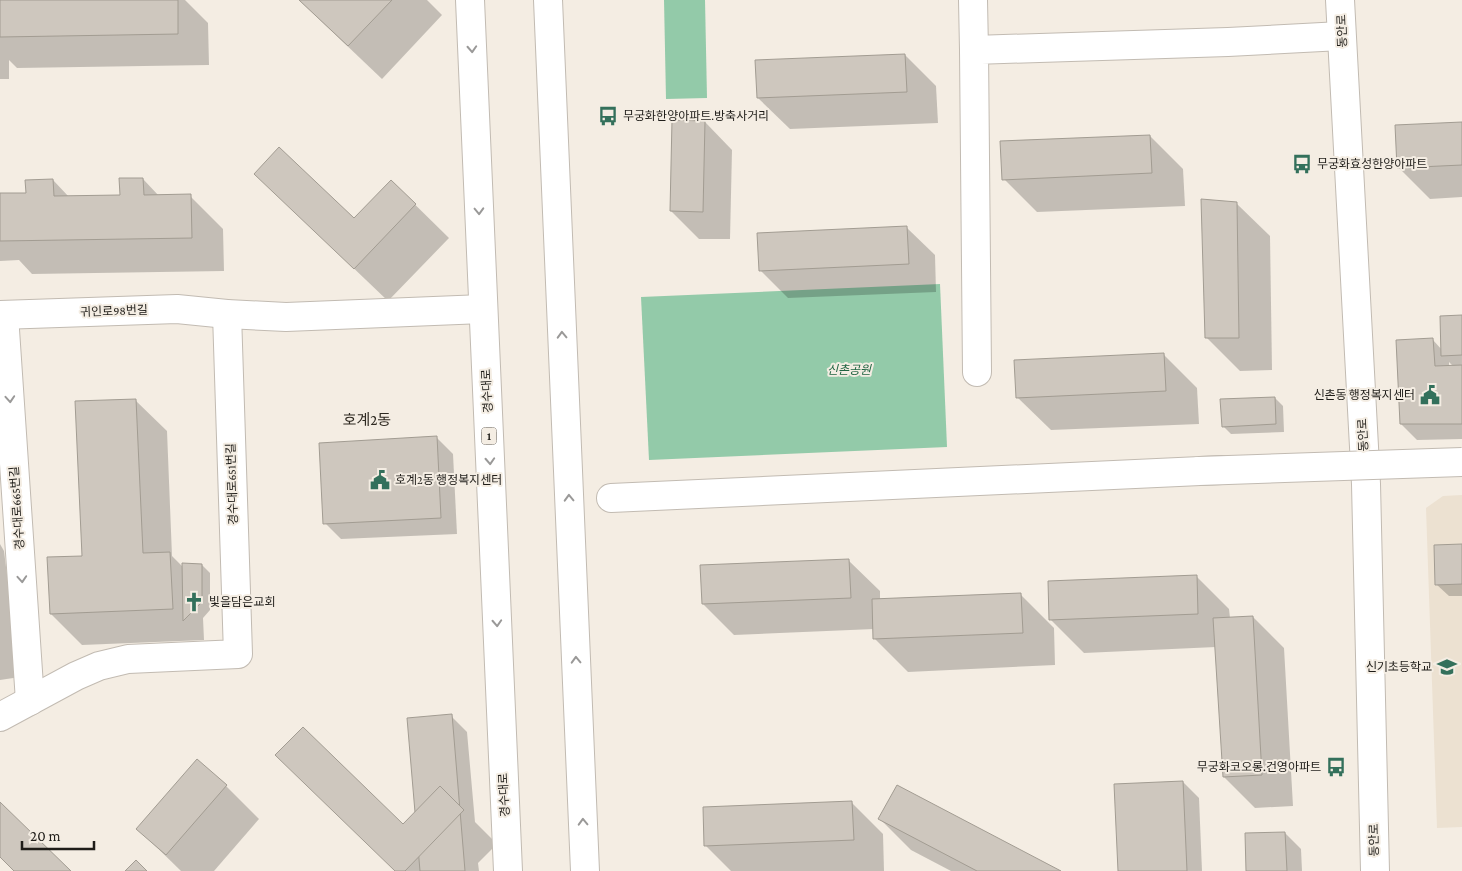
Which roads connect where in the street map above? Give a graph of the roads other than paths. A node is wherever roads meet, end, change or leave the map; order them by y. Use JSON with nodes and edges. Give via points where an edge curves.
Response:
{"nodes":[{"id":1,"x":470,"y":0,"type":"edge"},
{"id":2,"x":548,"y":0,"type":"edge"},
{"id":3,"x":973,"y":0,"type":"edge"},
{"id":4,"x":1340,"y":0,"type":"edge"},
{"id":5,"x":1342,"y":36,"type":"junction"},
{"id":6,"x":974,"y":50,"type":"junction"},
{"id":7,"x":483,"y":309,"type":"junction"},
{"id":8,"x":227,"y":314,"type":"junction"},
{"id":9,"x":2,"y":315,"type":"edge"},
{"id":10,"x":977,"y":372,"type":"dead end"},
{"id":11,"x":1462,"y":463,"type":"edge"},
{"id":12,"x":1318,"y":466,"type":"dead end"},
{"id":13,"x":1399,"y":468,"type":"dead end"},
{"id":14,"x":1199,"y":471,"type":"junction"},
{"id":15,"x":611,"y":498,"type":"dead end"},
{"id":16,"x":30,"y":701,"type":"junction"},
{"id":17,"x":0,"y":717,"type":"edge"},
{"id":18,"x":508,"y":871,"type":"edge"},
{"id":19,"x":585,"y":871,"type":"edge"},
{"id":20,"x":1375,"y":871,"type":"edge"}],
"edges":[{"from":1,"to":7,"type":"street","name":"경수대로","number":"1","one_way":true},
{"from":19,"to":2,"type":"street","one_way":true},
{"from":3,"to":6,"type":"street"},
{"from":4,"to":5,"type":"street","name":"동안로"},
{"from":5,"to":6,"type":"street"},
{"from":5,"to":20,"type":"street","name":"동안로","via":[[1366,484]]},
{"from":6,"to":10,"type":"street"},
{"from":7,"to":8,"type":"street","name":"귀인로98번길","via":[[286,317]]},
{"from":7,"to":18,"type":"street","name":"경수대로","number":"1","one_way":true},
{"from":8,"to":9,"type":"street","name":"귀인로98번길","via":[[176,309]]},
{"from":8,"to":16,"type":"street","name":"경수대로651번길","via":[[238,654],[128,660],[99,666]]},
{"from":9,"to":16,"type":"street","name":"경수대로665번길","one_way":true},
{"from":11,"to":13,"type":"street"},
{"from":11,"to":14,"type":"street","bridge":true},
{"from":12,"to":14,"type":"street"},
{"from":14,"to":15,"type":"street"},
{"from":16,"to":17,"type":"street"}]}
